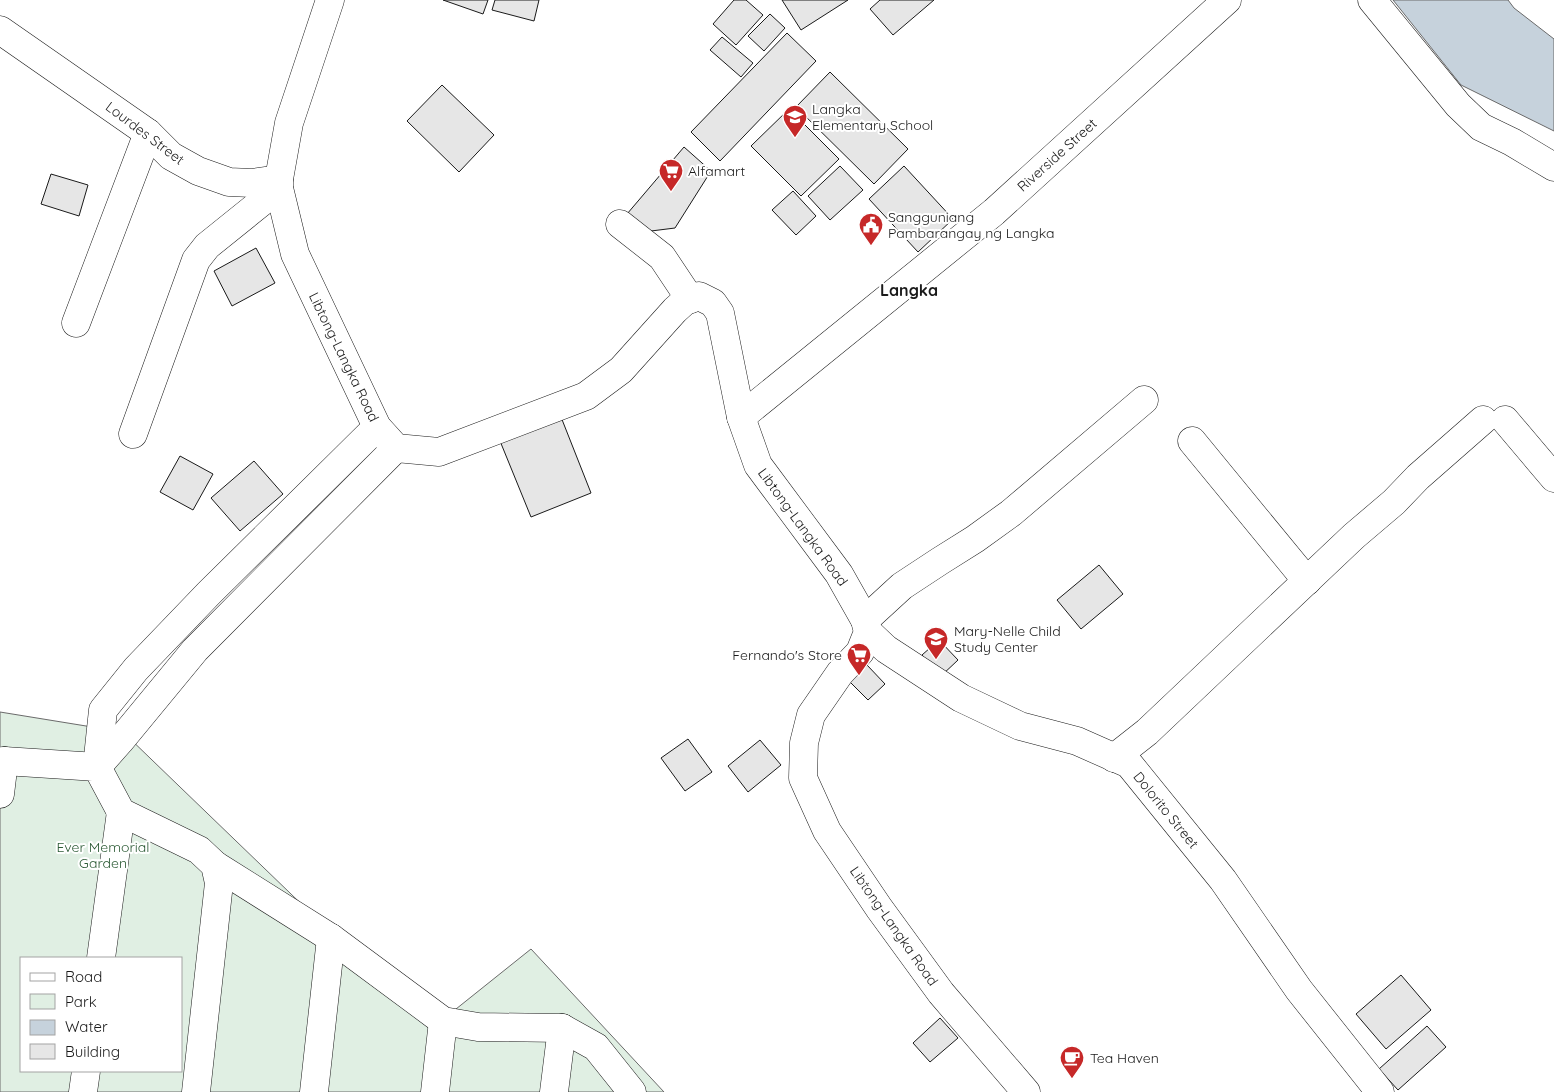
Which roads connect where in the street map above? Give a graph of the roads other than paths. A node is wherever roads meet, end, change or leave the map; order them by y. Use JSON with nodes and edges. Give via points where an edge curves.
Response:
{"nodes":[{"id":1,"x":330,"y":0,"type":"edge"},
{"id":2,"x":1227,"y":0,"type":"edge"},
{"id":3,"x":1372,"y":0,"type":"edge"},
{"id":4,"x":0,"y":30,"type":"edge"},
{"id":5,"x":148,"y":133,"type":"junction"},
{"id":6,"x":1554,"y":167,"type":"edge"},
{"id":7,"x":279,"y":184,"type":"junction"},
{"id":8,"x":620,"y":224,"type":"dead end"},
{"id":9,"x":690,"y":299,"type":"junction"},
{"id":10,"x":76,"y":323,"type":"dead end"},
{"id":11,"x":1144,"y":400,"type":"dead end"},
{"id":12,"x":741,"y":417,"type":"junction"},
{"id":13,"x":377,"y":427,"type":"junction"},
{"id":14,"x":133,"y":434,"type":"dead end"},
{"id":15,"x":1192,"y":441,"type":"dead end"},
{"id":16,"x":396,"y":448,"type":"junction"},
{"id":17,"x":1554,"y":478,"type":"edge"},
{"id":18,"x":1307,"y":581,"type":"junction"},
{"id":19,"x":866,"y":626,"type":"junction"},
{"id":20,"x":1114,"y":758,"type":"junction"},
{"id":21,"x":2,"y":762,"type":"edge"},
{"id":22,"x":97,"y":767,"type":"junction"},
{"id":23,"x":0,"y":794,"type":"edge"},
{"id":24,"x":121,"y":812,"type":"junction"},
{"id":25,"x":215,"y":865,"type":"junction"},
{"id":26,"x":331,"y":938,"type":"junction"},
{"id":27,"x":101,"y":957,"type":"edge"},
{"id":28,"x":443,"y":1021,"type":"junction"},
{"id":29,"x":562,"y":1028,"type":"junction"},
{"id":30,"x":86,"y":1072,"type":"edge"},
{"id":31,"x":83,"y":1092,"type":"edge"},
{"id":32,"x":196,"y":1092,"type":"edge"},
{"id":33,"x":314,"y":1092,"type":"edge"},
{"id":34,"x":435,"y":1092,"type":"edge"},
{"id":35,"x":554,"y":1092,"type":"edge"},
{"id":36,"x":632,"y":1092,"type":"edge"},
{"id":37,"x":1026,"y":1092,"type":"edge"},
{"id":38,"x":1380,"y":1092,"type":"edge"}],
"edges":[{"from":1,"to":7,"type":"street","name":"Libtong-Langka Road","via":[[289,123]]},
{"from":2,"to":12,"type":"street","name":"Riverside Street","via":[[994,212]]},
{"from":3,"to":6,"type":"street","via":[[1458,105],[1481,127]]},
{"from":4,"to":5,"type":"street","name":"Lourdes Street"},
{"from":5,"to":7,"type":"street","name":"Lourdes Street","via":[[171,156],[198,171],[229,182]]},
{"from":5,"to":10,"type":"street"},
{"from":7,"to":13,"type":"street","name":"Libtong-Langka Road","via":[[295,254]]},
{"from":7,"to":14,"type":"street","via":[[206,246],[196,260]]},
{"from":8,"to":9,"type":"street","via":[[662,257]]},
{"from":9,"to":12,"type":"street","name":"Libtong-Langka Road","via":[[699,296],[714,303],[720,314]]},
{"from":9,"to":16,"type":"street","via":[[675,310],[620,370],[586,396],[439,452]]},
{"from":11,"to":19,"type":"street","via":[[1011,513],[902,586]]},
{"from":12,"to":19,"type":"street","name":"Libtong-Langka Road","via":[[758,466],[839,574]]},
{"from":13,"to":16,"type":"street","name":"Libtong-Langka Road"},
{"from":13,"to":22,"type":"street","via":[[130,676],[102,710]]},
{"from":15,"to":18,"type":"street"},
{"from":16,"to":22,"type":"street","via":[[195,650]]},
{"from":17,"to":18,"type":"street","via":[[1494,420],[1418,477]]},
{"from":18,"to":20,"type":"street","via":[[1147,732]]},
{"from":19,"to":20,"type":"street","name":"Dolorito Street","via":[[886,649],[961,698],[1020,726],[1077,741]]},
{"from":19,"to":37,"type":"street","name":"Libtong-Langka Road","via":[[860,652],[840,673],[811,714],[804,743],[803,778],[827,831],[879,908],[941,993]]},
{"from":20,"to":38,"type":"street","name":"Dolorito Street","via":[[1129,764],[1223,880],[1299,990]]},
{"from":21,"to":22,"type":"street"},
{"from":21,"to":23,"type":"street"},
{"from":22,"to":24,"type":"street"},
{"from":24,"to":25,"type":"street","via":[[199,850]]},
{"from":24,"to":27,"type":"street"},
{"from":25,"to":26,"type":"street"},
{"from":25,"to":32,"type":"street","via":[[219,884]]},
{"from":26,"to":28,"type":"street"},
{"from":26,"to":33,"type":"street"},
{"from":28,"to":29,"type":"street","via":[[478,1027]]},
{"from":28,"to":34,"type":"street"},
{"from":29,"to":35,"type":"street"},
{"from":29,"to":36,"type":"street","via":[[596,1047]]},
{"from":30,"to":31,"type":"street"}]}
